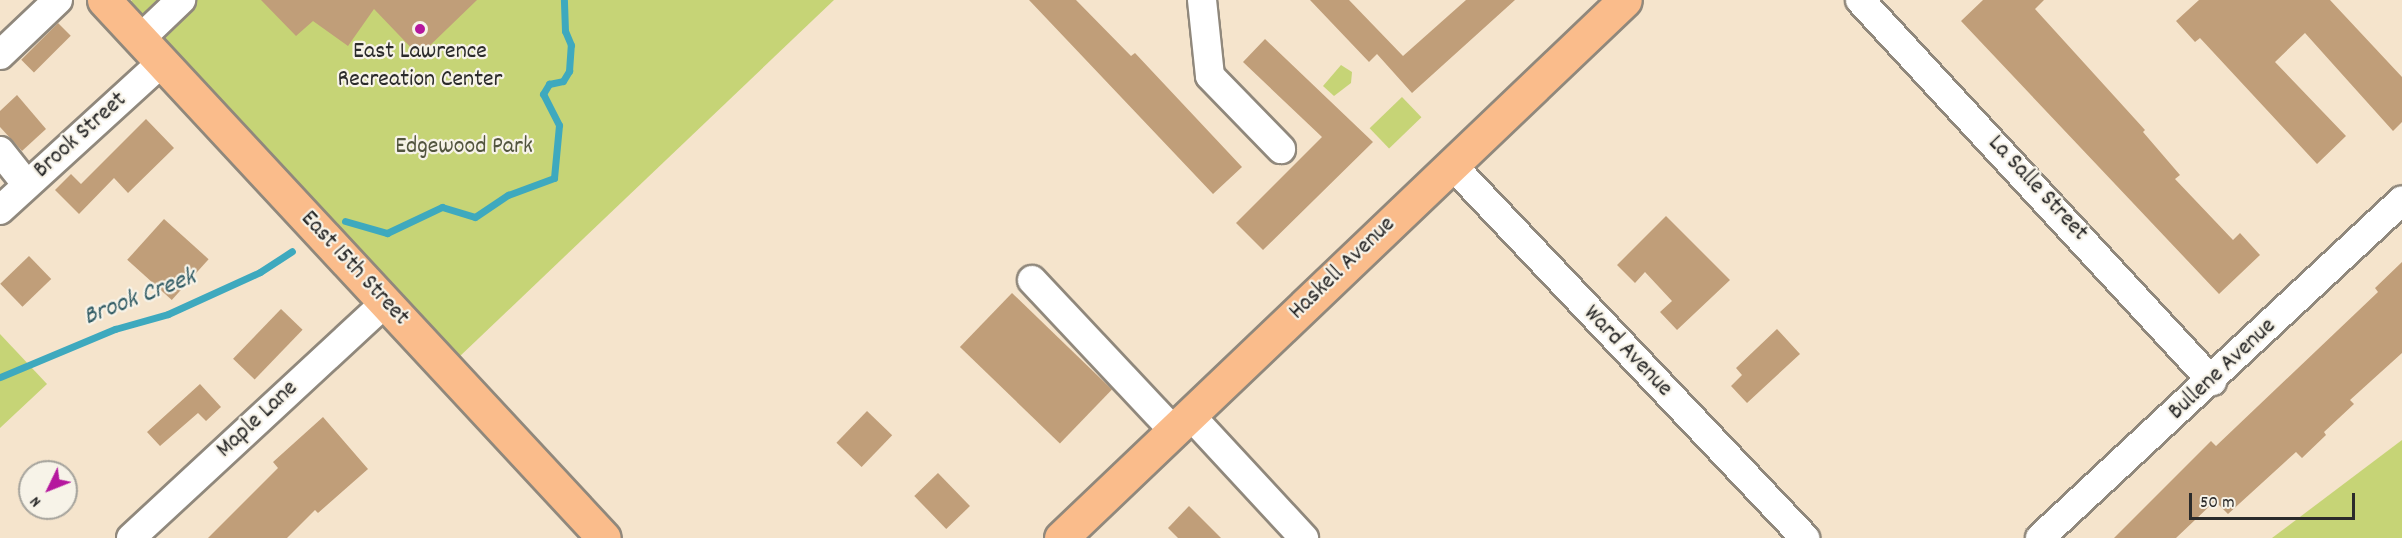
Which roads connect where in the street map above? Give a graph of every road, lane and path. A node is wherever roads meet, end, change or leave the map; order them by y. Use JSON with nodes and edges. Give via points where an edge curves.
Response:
{"nodes":[{"id":1,"x":58,"y":0,"type":"edge"},
{"id":2,"x":104,"y":0,"type":"edge"},
{"id":3,"x":182,"y":0,"type":"edge"},
{"id":4,"x":1202,"y":0,"type":"edge"},
{"id":5,"x":1625,"y":0,"type":"edge"},
{"id":6,"x":1860,"y":0,"type":"edge"},
{"id":7,"x":151,"y":50,"type":"junction"},
{"id":8,"x":0,"y":55,"type":"edge"},
{"id":9,"x":1281,"y":149,"type":"dead end"},
{"id":10,"x":0,"y":151,"type":"edge"},
{"id":11,"x":1452,"y":165,"type":"junction"},
{"id":12,"x":27,"y":184,"type":"junction"},
{"id":13,"x":2402,"y":200,"type":"edge"},
{"id":14,"x":0,"y":210,"type":"edge"},
{"id":15,"x":1032,"y":280,"type":"dead end"},
{"id":16,"x":386,"y":303,"type":"junction"},
{"id":17,"x":2212,"y":381,"type":"junction"},
{"id":18,"x":1182,"y":422,"type":"junction"},
{"id":19,"x":131,"y":538,"type":"edge"},
{"id":20,"x":604,"y":538,"type":"edge"},
{"id":21,"x":1061,"y":538,"type":"edge"},
{"id":22,"x":1304,"y":538,"type":"edge"},
{"id":23,"x":1805,"y":538,"type":"edge"},
{"id":24,"x":2040,"y":538,"type":"edge"}],
"edges":[{"from":1,"to":8,"type":"street"},
{"from":2,"to":7,"type":"main road","name":"East 15th Street"},
{"from":3,"to":7,"type":"street","name":"Brook Street"},
{"from":4,"to":9,"type":"street","via":[[1210,76]]},
{"from":5,"to":11,"type":"main road","name":"Haskell Avenue"},
{"from":6,"to":17,"type":"street","name":"La Salle Street"},
{"from":7,"to":12,"type":"street","name":"Brook Street"},
{"from":7,"to":16,"type":"main road","name":"East 15th Street"},
{"from":10,"to":12,"type":"street"},
{"from":11,"to":18,"type":"main road","name":"Haskell Avenue"},
{"from":11,"to":23,"type":"street","name":"Ward Avenue"},
{"from":12,"to":14,"type":"street","name":"Brook Street"},
{"from":13,"to":17,"type":"street","name":"Bullene Avenue"},
{"from":15,"to":18,"type":"street"},
{"from":16,"to":19,"type":"street","name":"Maple Lane"},
{"from":16,"to":20,"type":"main road","name":"East 15th Street"},
{"from":17,"to":24,"type":"street","name":"Bullene Avenue"},
{"from":18,"to":21,"type":"main road","name":"Haskell Avenue"},
{"from":18,"to":22,"type":"street"}]}
